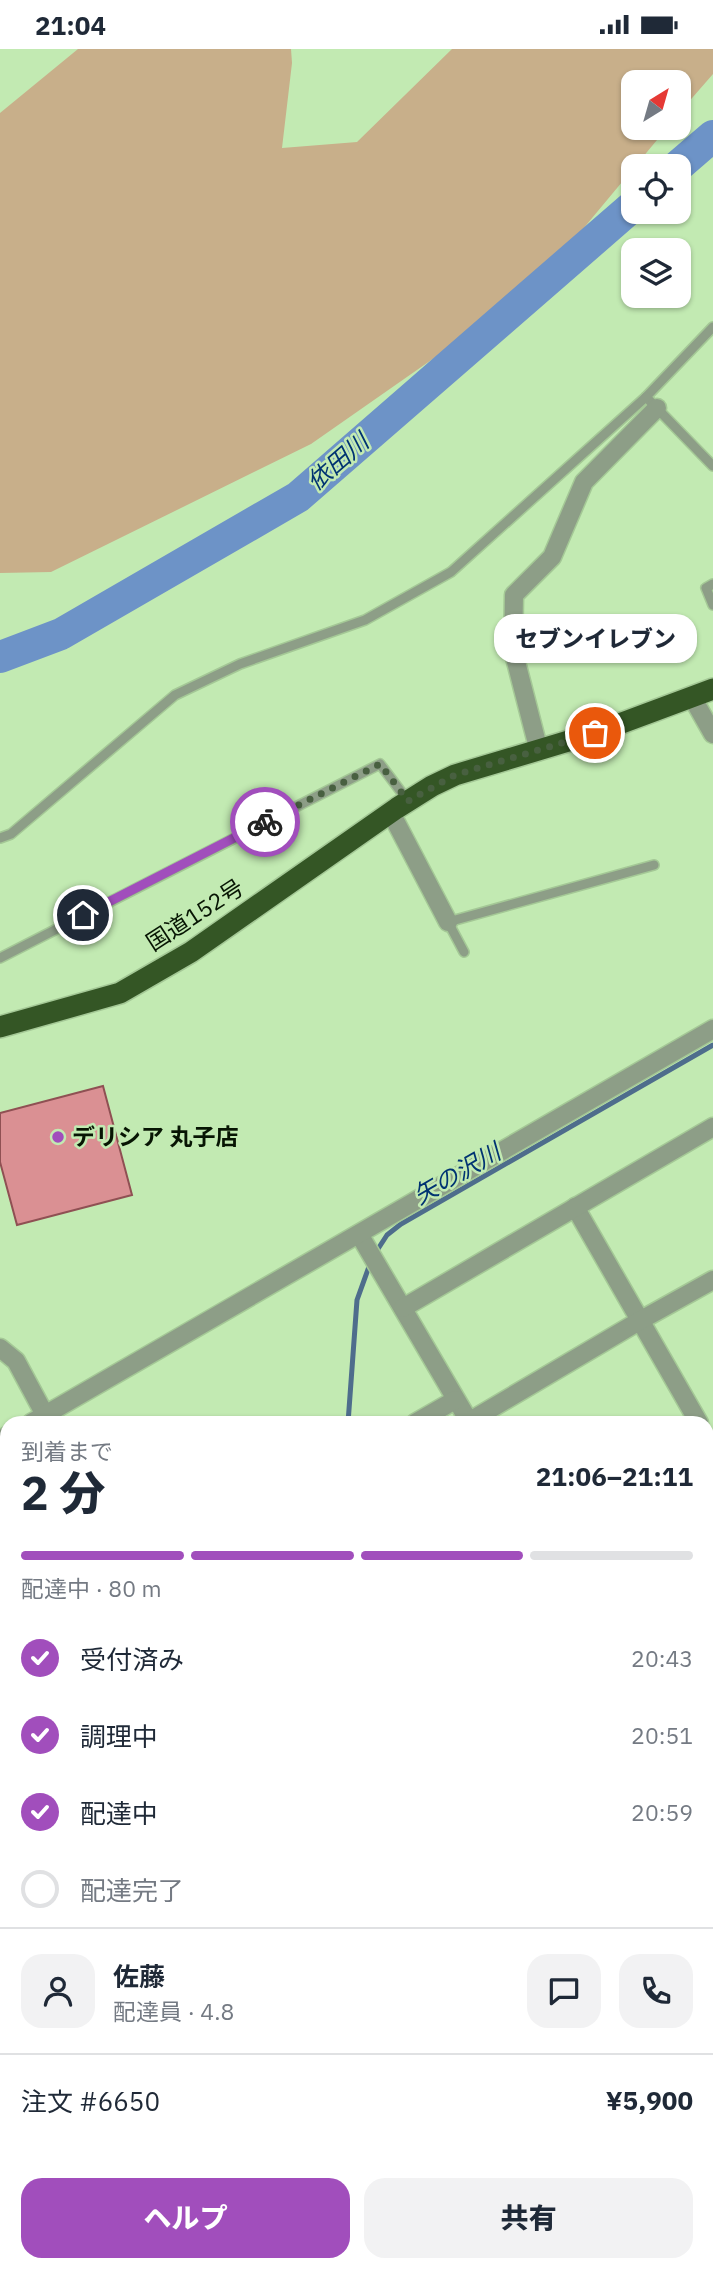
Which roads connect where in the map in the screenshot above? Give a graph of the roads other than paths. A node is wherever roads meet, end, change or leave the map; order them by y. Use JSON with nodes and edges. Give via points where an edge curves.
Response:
{"nodes":[{"id":1,"x":713,"y":327,"type":"edge"},
{"id":2,"x":652,"y":403,"type":"junction"},
{"id":3,"x":713,"y":466,"type":"edge"},
{"id":4,"x":713,"y":584,"type":"edge"},
{"id":5,"x":713,"y":605,"type":"edge"},
{"id":6,"x":713,"y":689,"type":"edge"},
{"id":7,"x":692,"y":697,"type":"junction"},
{"id":8,"x":713,"y":734,"type":"edge"},
{"id":9,"x":539,"y":751,"type":"junction"},
{"id":10,"x":399,"y":807,"type":"junction"},
{"id":11,"x":0,"y":838,"type":"edge"},
{"id":12,"x":654,"y":865,"type":"dead end"},
{"id":13,"x":448,"y":922,"type":"junction"},
{"id":14,"x":464,"y":952,"type":"dead end"},
{"id":15,"x":0,"y":958,"type":"edge"},
{"id":16,"x":0,"y":1027,"type":"edge"},
{"id":17,"x":713,"y":1028,"type":"edge"},
{"id":18,"x":713,"y":1127,"type":"edge"},
{"id":19,"x":575,"y":1207,"type":"junction"},
{"id":20,"x":359,"y":1234,"type":"junction"},
{"id":21,"x":713,"y":1280,"type":"edge"},
{"id":22,"x":403,"y":1308,"type":"junction"},
{"id":23,"x":641,"y":1320,"type":"junction"},
{"id":24,"x":0,"y":1348,"type":"edge"},
{"id":25,"x":455,"y":1400,"type":"junction"},
{"id":26,"x":37,"y":1416,"type":"edge"},
{"id":27,"x":43,"y":1416,"type":"edge"},
{"id":28,"x":427,"y":1416,"type":"edge"},
{"id":29,"x":466,"y":1416,"type":"edge"},
{"id":30,"x":480,"y":1416,"type":"edge"},
{"id":31,"x":696,"y":1416,"type":"edge"}],
"edges":[{"from":1,"to":2,"type":"lane"},
{"from":2,"to":3,"type":"lane"},
{"from":2,"to":9,"type":"street","via":[[584,482],[552,557],[514,595],[513,650]]},
{"from":2,"to":11,"type":"lane","via":[[450,572],[365,620],[240,664],[175,695],[11,834]]},
{"from":4,"to":5,"type":"lane","via":[[706,588]]},
{"from":6,"to":7,"type":"highway","name":"国道152号"},
{"from":7,"to":8,"type":"street"},
{"from":7,"to":9,"type":"highway","name":"国道152号"},
{"from":9,"to":10,"type":"highway","name":"国道152号","via":[[455,775]]},
{"from":10,"to":13,"type":"street"},
{"from":10,"to":15,"type":"lane","via":[[380,764]]},
{"from":10,"to":16,"type":"highway","name":"国道152号","via":[[191,952],[120,993]]},
{"from":12,"to":13,"type":"lane"},
{"from":13,"to":14,"type":"lane"},
{"from":17,"to":20,"type":"street"},
{"from":18,"to":19,"type":"street"},
{"from":19,"to":22,"type":"street"},
{"from":19,"to":23,"type":"street"},
{"from":20,"to":22,"type":"street"},
{"from":20,"to":27,"type":"street"},
{"from":21,"to":23,"type":"street"},
{"from":22,"to":25,"type":"street"},
{"from":23,"to":30,"type":"street"},
{"from":23,"to":31,"type":"street"},
{"from":24,"to":26,"type":"street","via":[[16,1361]]},
{"from":25,"to":28,"type":"street"},
{"from":25,"to":29,"type":"street"}]}
